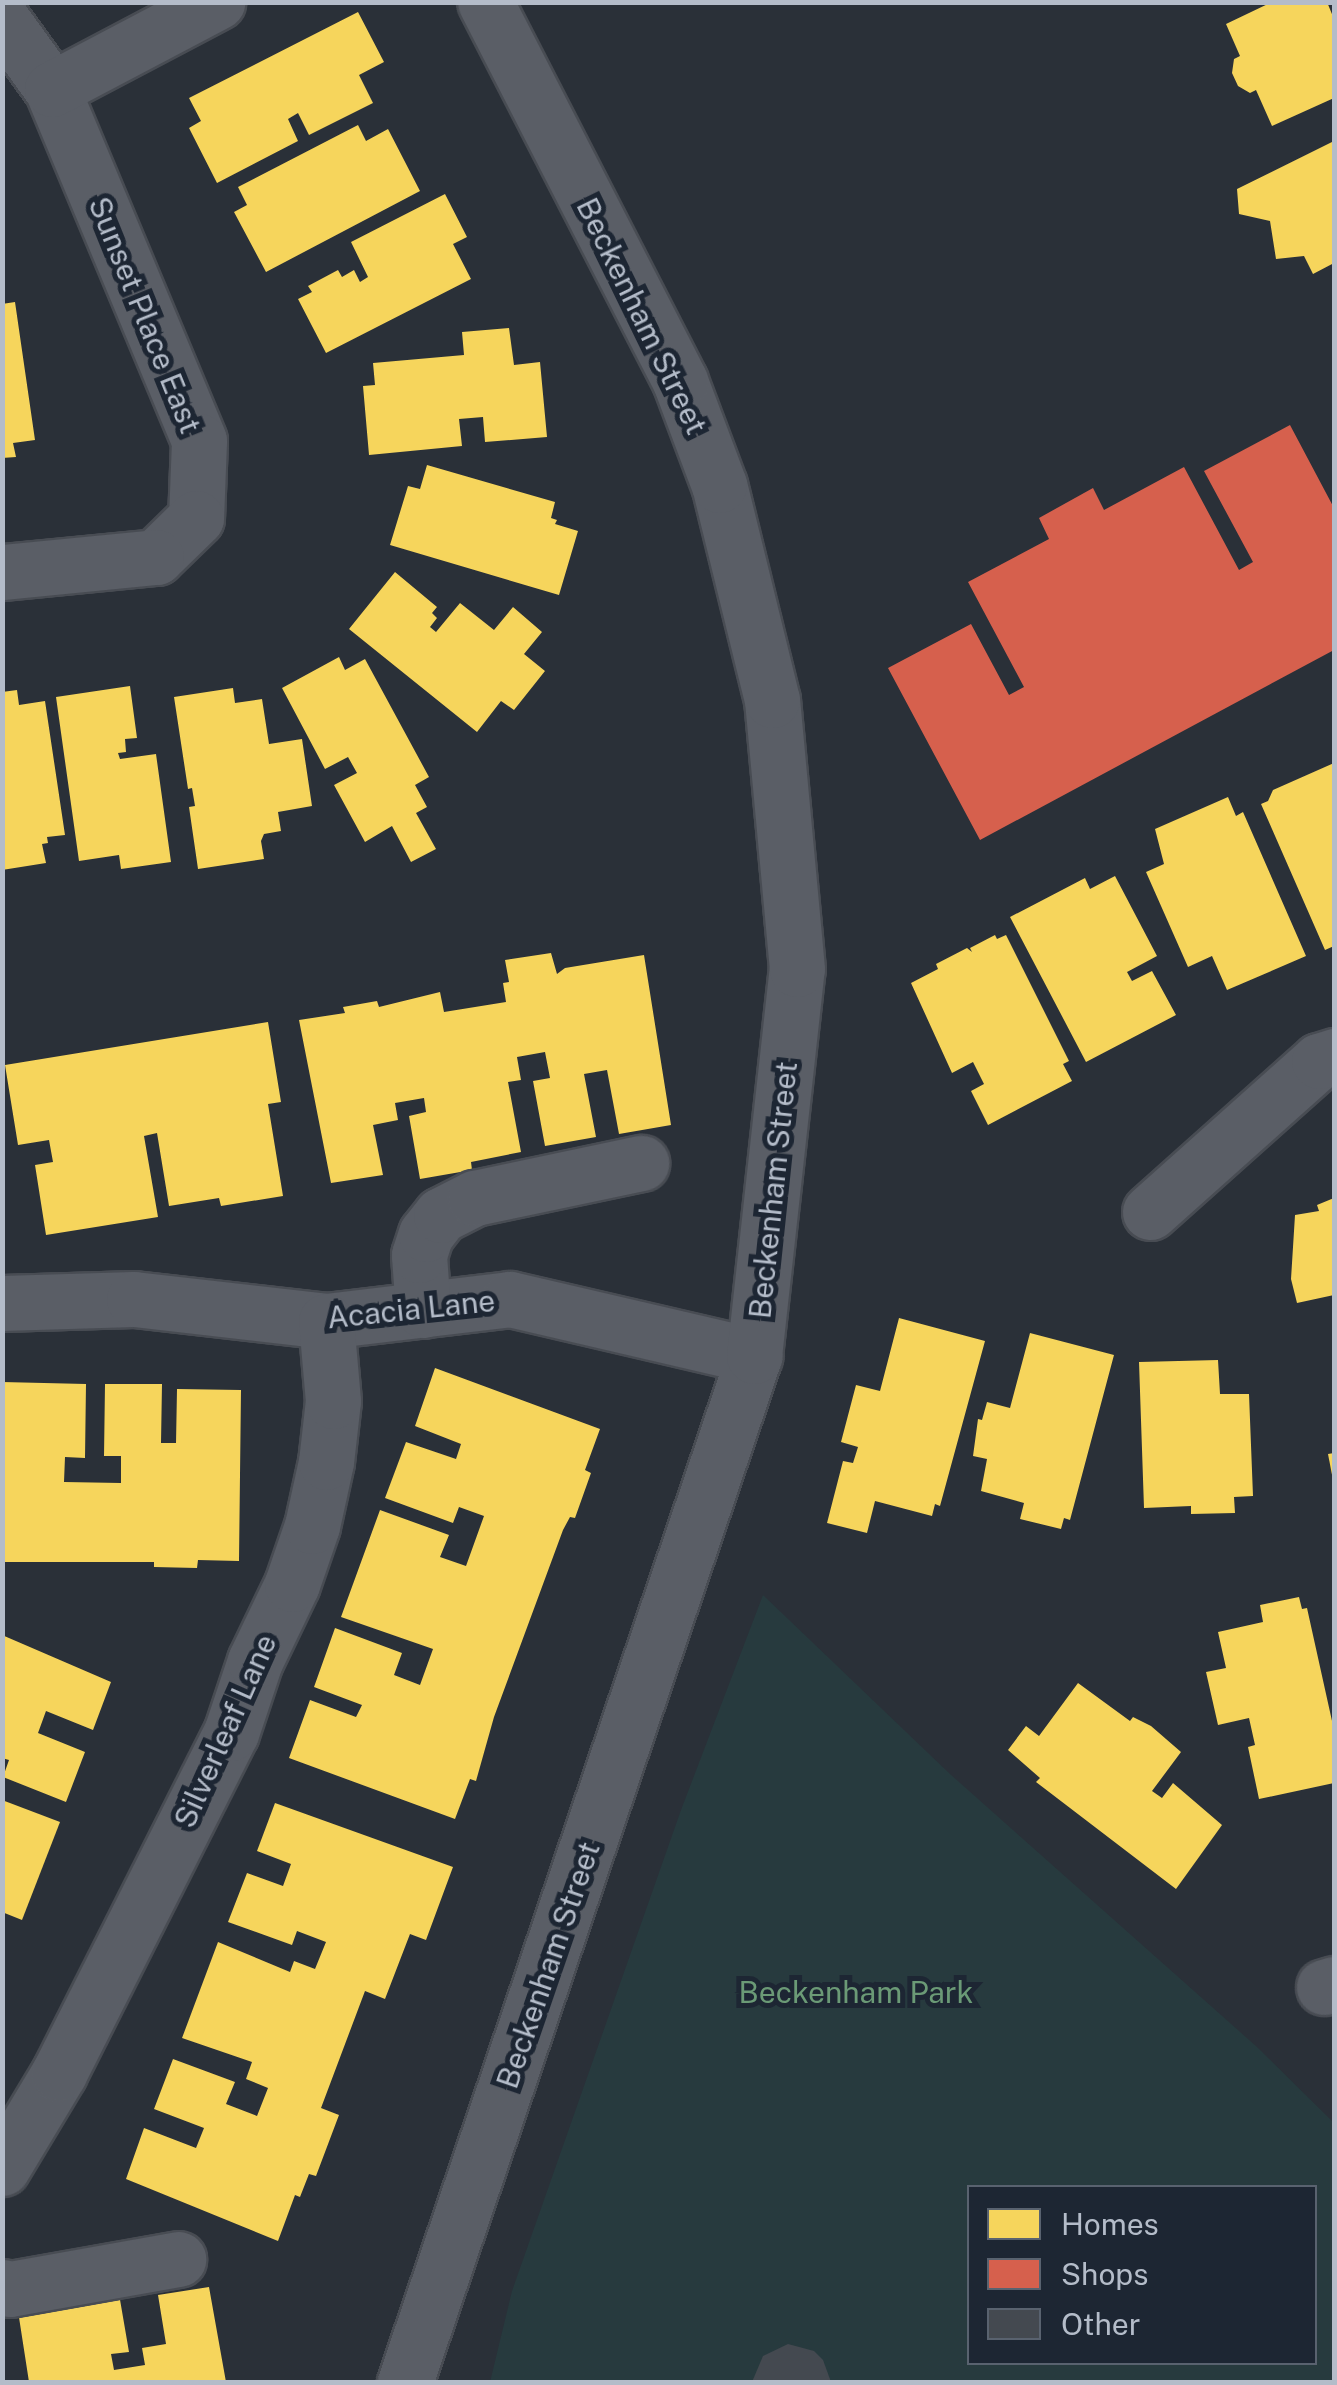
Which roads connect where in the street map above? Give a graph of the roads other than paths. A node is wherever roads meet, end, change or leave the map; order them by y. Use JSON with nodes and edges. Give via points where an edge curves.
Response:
{"nodes":[{"id":1,"x":218,"y":2,"type":"edge"},
{"id":2,"x":486,"y":2,"type":"edge"},
{"id":3,"x":2,"y":20,"type":"edge"},
{"id":4,"x":52,"y":89,"type":"junction"},
{"id":5,"x":2,"y":572,"type":"edge"},
{"id":6,"x":1334,"y":1056,"type":"edge"},
{"id":7,"x":640,"y":1163,"type":"dead end"},
{"id":8,"x":1150,"y":1212,"type":"dead end"},
{"id":9,"x":2,"y":1303,"type":"edge"},
{"id":10,"x":422,"y":1310,"type":"junction"},
{"id":11,"x":326,"y":1321,"type":"junction"},
{"id":12,"x":754,"y":1356,"type":"junction"},
{"id":13,"x":2,"y":2168,"type":"edge"},
{"id":14,"x":178,"y":2259,"type":"dead end"},
{"id":15,"x":2,"y":2287,"type":"edge"},
{"id":16,"x":405,"y":2382,"type":"edge"}],
"edges":[{"from":1,"to":4,"type":"street"},
{"from":2,"to":12,"type":"street","name":"Beckenham Street","via":[[680,381],[719,485],[772,700],[798,969]]},
{"from":3,"to":4,"type":"street","name":"Sunset Place East"},
{"from":4,"to":5,"type":"street","name":"Sunset Place East","via":[[199,441],[196,518],[156,557]]},
{"from":6,"to":8,"type":"street","via":[[1318,1061]]},
{"from":7,"to":10,"type":"street","via":[[474,1198],[441,1214],[419,1255]]},
{"from":9,"to":11,"type":"street","name":"Acacia Lane","via":[[134,1299]]},
{"from":10,"to":11,"type":"street","name":"Acacia Lane"},
{"from":10,"to":12,"type":"street","name":"Acacia Lane","via":[[510,1299]]},
{"from":11,"to":13,"type":"street","name":"Silverleaf Lane","via":[[332,1401],[326,1462],[292,1584],[254,1661],[231,1734],[59,2073]]},
{"from":12,"to":16,"type":"street","name":"Beckenham Street"},
{"from":14,"to":15,"type":"street"}]}
